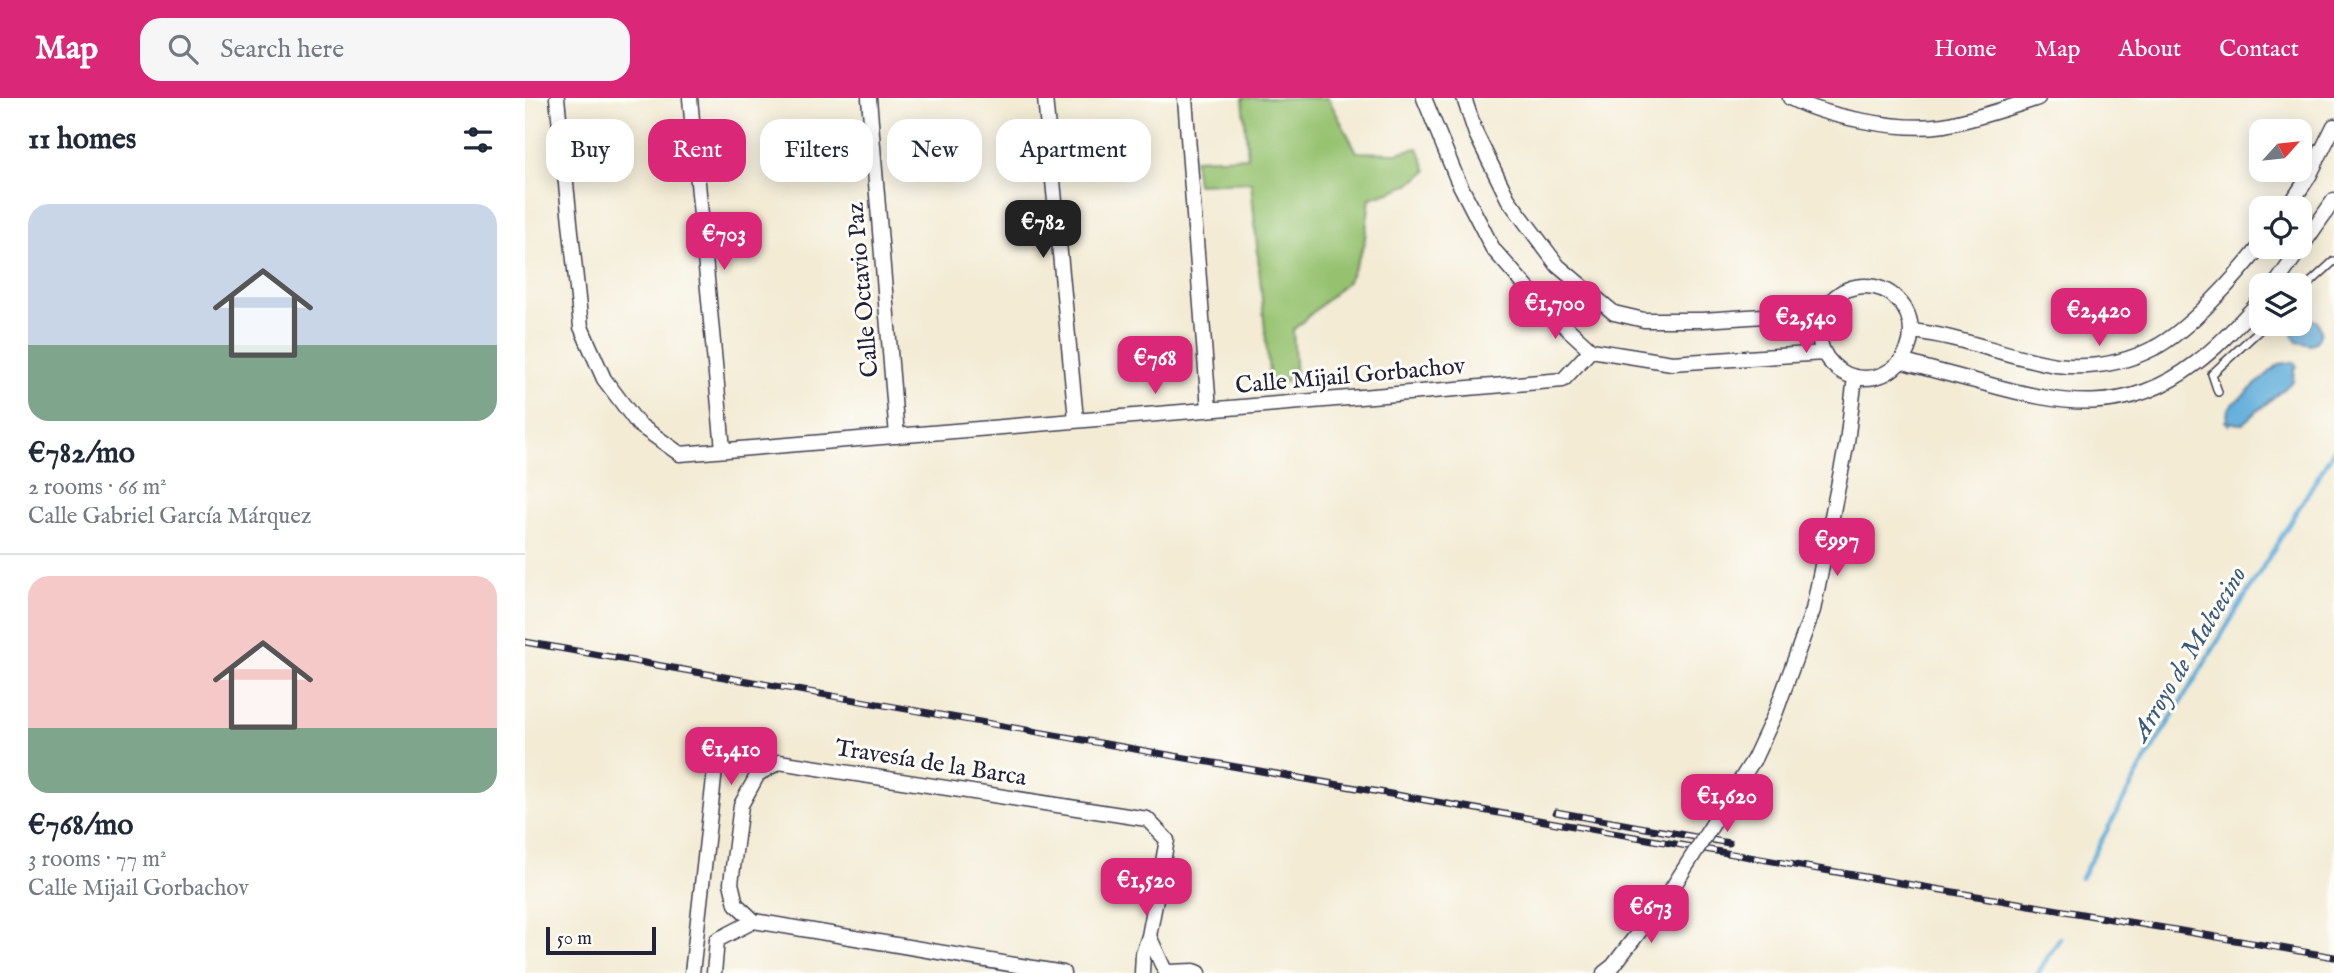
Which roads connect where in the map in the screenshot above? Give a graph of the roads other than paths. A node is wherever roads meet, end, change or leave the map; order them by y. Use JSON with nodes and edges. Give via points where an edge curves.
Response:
{"nodes":[{"id":1,"x":557,"y":98,"type":"edge"},
{"id":2,"x":690,"y":98,"type":"edge"},
{"id":3,"x":869,"y":98,"type":"edge"},
{"id":4,"x":1045,"y":98,"type":"edge"},
{"id":5,"x":1185,"y":98,"type":"edge"},
{"id":6,"x":1424,"y":98,"type":"edge"},
{"id":7,"x":1464,"y":98,"type":"edge"},
{"id":8,"x":1790,"y":98,"type":"edge"},
{"id":9,"x":2038,"y":98,"type":"edge"},
{"id":10,"x":2334,"y":127,"type":"edge"},
{"id":11,"x":2295,"y":196,"type":"edge"},
{"id":12,"x":2334,"y":200,"type":"edge"},
{"id":13,"x":2249,"y":258,"type":"edge"},
{"id":14,"x":2334,"y":261,"type":"edge"},
{"id":15,"x":2283,"y":273,"type":"edge"},
{"id":16,"x":2312,"y":281,"type":"edge"},
{"id":17,"x":1823,"y":312,"type":"junction"},
{"id":18,"x":2249,"y":312,"type":"edge"},
{"id":19,"x":1911,"y":331,"type":"junction"},
{"id":20,"x":2253,"y":336,"type":"edge"},
{"id":21,"x":1591,"y":350,"type":"junction"},
{"id":22,"x":1824,"y":353,"type":"junction"},
{"id":23,"x":1901,"y":361,"type":"junction"},
{"id":24,"x":1855,"y":377,"type":"junction"},
{"id":25,"x":2218,"y":392,"type":"dead end"},
{"id":26,"x":1209,"y":409,"type":"junction"},
{"id":27,"x":1076,"y":419,"type":"junction"},
{"id":28,"x":897,"y":436,"type":"junction"},
{"id":29,"x":723,"y":449,"type":"junction"},
{"id":30,"x":718,"y":743,"type":"dead end"},
{"id":31,"x":754,"y":922,"type":"junction"},
{"id":32,"x":1149,"y":936,"type":"junction"},
{"id":33,"x":1167,"y":971,"type":"edge"},
{"id":34,"x":692,"y":973,"type":"edge"},
{"id":35,"x":714,"y":973,"type":"edge"},
{"id":36,"x":1063,"y":973,"type":"edge"},
{"id":37,"x":1142,"y":973,"type":"edge"},
{"id":38,"x":1199,"y":973,"type":"edge"},
{"id":39,"x":1604,"y":973,"type":"edge"}],
"edges":[{"from":1,"to":29,"type":"street","name":"Calle Mijail Gorbachov","via":[[581,327],[604,379],[638,424],[680,454]]},
{"from":2,"to":29,"type":"street"},
{"from":3,"to":28,"type":"street","name":"Calle Octavio Paz"},
{"from":4,"to":27,"type":"street"},
{"from":5,"to":26,"type":"street"},
{"from":6,"to":21,"type":"street","via":[[1493,250],[1543,307]]},
{"from":7,"to":17,"type":"street","via":[[1508,199],[1558,266],[1614,313],[1644,320],[1703,320]]},
{"from":8,"to":9,"type":"street","via":[[1843,117],[1942,126]]},
{"from":10,"to":11,"type":"street"},
{"from":12,"to":15,"type":"street"},
{"from":13,"to":19,"type":"street","via":[[2181,328],[2156,348],[2123,361],[2089,368],[2055,364]]},
{"from":14,"to":16,"type":"lane"},
{"from":17,"to":19,"type":"street","via":[[1845,291],[1874,287],[1900,303]]},
{"from":17,"to":22,"type":"street","via":[[1819,333]]},
{"from":18,"to":23,"type":"street","via":[[2187,369],[2142,394],[2105,402],[2037,398]]},
{"from":19,"to":23,"type":"street"},
{"from":20,"to":25,"type":"lane","via":[[2212,374]]},
{"from":21,"to":22,"type":"street","via":[[1672,363]]},
{"from":21,"to":26,"type":"street","name":"Calle Mijail Gorbachov","via":[[1563,380]]},
{"from":22,"to":24,"type":"street","via":[[1833,365]]},
{"from":23,"to":24,"type":"street","via":[[1875,377]]},
{"from":24,"to":39,"type":"street","bridge":true,"via":[[1847,442],[1813,610],[1775,714],[1754,760],[1671,890]]},
{"from":26,"to":27,"type":"street","name":"Calle Mijail Gorbachov"},
{"from":27,"to":28,"type":"street","name":"Calle Mijail Gorbachov"},
{"from":28,"to":29,"type":"street","name":"Calle Mijail Gorbachov"},
{"from":30,"to":34,"type":"street"},
{"from":31,"to":32,"type":"street","name":"Travesía de la Barca","via":[[736,904],[731,883],[741,805],[758,774],[779,762],[1147,819],[1167,840]]},
{"from":31,"to":35,"type":"street","via":[[717,940]]},
{"from":31,"to":36,"type":"street"},
{"from":32,"to":33,"type":"street"},
{"from":32,"to":37,"type":"street"},
{"from":33,"to":37,"type":"street","via":[[1152,967]]},
{"from":33,"to":38,"type":"street"}]}
